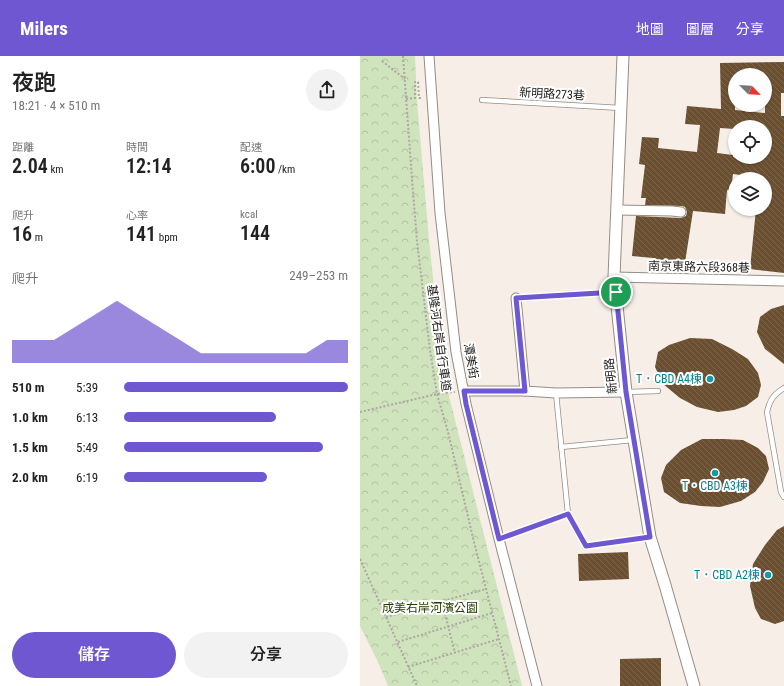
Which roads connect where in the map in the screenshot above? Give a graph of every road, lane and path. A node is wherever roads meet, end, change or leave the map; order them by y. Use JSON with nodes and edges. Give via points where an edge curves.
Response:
{"nodes":[{"id":1,"x":403,"y":56,"type":"edge"},
{"id":2,"x":429,"y":56,"type":"edge"},
{"id":3,"x":623,"y":56,"type":"edge"},
{"id":4,"x":382,"y":61,"type":"dead end"},
{"id":5,"x":405,"y":79,"type":"junction"},
{"id":6,"x":419,"y":98,"type":"dead end"},
{"id":7,"x":406,"y":99,"type":"junction"},
{"id":8,"x":482,"y":100,"type":"dead end"},
{"id":9,"x":621,"y":108,"type":"junction"},
{"id":10,"x":617,"y":210,"type":"junction"},
{"id":11,"x":681,"y":212,"type":"dead end"},
{"id":12,"x":614,"y":277,"type":"junction"},
{"id":13,"x":784,"y":281,"type":"edge"},
{"id":14,"x":616,"y":292,"type":"junction"},
{"id":15,"x":516,"y":298,"type":"joint"},
{"id":16,"x":784,"y":388,"type":"edge"},
{"id":17,"x":464,"y":391,"type":"junction"},
{"id":18,"x":525,"y":391,"type":"junction"},
{"id":19,"x":658,"y":391,"type":"dead end"},
{"id":20,"x":626,"y":392,"type":"junction"},
{"id":21,"x":556,"y":393,"type":"junction"},
{"id":22,"x":437,"y":394,"type":"junction"},
{"id":23,"x":360,"y":412,"type":"edge"},
{"id":24,"x":634,"y":440,"type":"junction"},
{"id":25,"x":561,"y":447,"type":"junction"},
{"id":26,"x":784,"y":497,"type":"edge"},
{"id":27,"x":568,"y":514,"type":"junction"},
{"id":28,"x":650,"y":537,"type":"junction"},
{"id":29,"x":499,"y":539,"type":"junction"},
{"id":30,"x":360,"y":559,"type":"edge"},
{"id":31,"x":486,"y":590,"type":"junction"},
{"id":32,"x":442,"y":602,"type":"junction"},
{"id":33,"x":492,"y":613,"type":"junction"},
{"id":34,"x":386,"y":617,"type":"junction"},
{"id":35,"x":448,"y":627,"type":"junction"},
{"id":36,"x":499,"y":639,"type":"junction"},
{"id":37,"x":397,"y":642,"type":"junction"},
{"id":38,"x":454,"y":653,"type":"junction"},
{"id":39,"x":408,"y":667,"type":"junction"},
{"id":40,"x":417,"y":686,"type":"edge"},
{"id":41,"x":511,"y":686,"type":"edge"},
{"id":42,"x":537,"y":686,"type":"edge"},
{"id":43,"x":694,"y":686,"type":"edge"}],
"edges":[{"from":1,"to":5,"type":"path","name":"基隆河右岸自行車道"},
{"from":2,"to":17,"type":"street","name":"潭美街","via":[[440,213],[456,352]]},
{"from":3,"to":9,"type":"street","name":"新明路"},
{"from":4,"to":5,"type":"path"},
{"from":5,"to":7,"type":"path","name":"基隆河右岸自行車道"},
{"from":6,"to":7,"type":"path","via":[[418,82],[414,82],[415,98]]},
{"from":7,"to":22,"type":"path","name":"基隆河右岸自行車道","via":[[418,249]]},
{"from":8,"to":9,"type":"lane","name":"新明路273巷"},
{"from":9,"to":10,"type":"street","name":"新明路"},
{"from":10,"to":11,"type":"street"},
{"from":10,"to":12,"type":"street","name":"新明路"},
{"from":12,"to":13,"type":"street","name":"南京東路六段368巷"},
{"from":12,"to":14,"type":"street","name":"新明路"},
{"from":14,"to":15,"type":"lane"},
{"from":14,"to":20,"type":"street","name":"新明路"},
{"from":15,"to":18,"type":"street"},
{"from":16,"to":26,"type":"lane","via":[[770,402],[767,412]]},
{"from":17,"to":18,"type":"street"},
{"from":17,"to":22,"type":"path"},
{"from":17,"to":29,"type":"street","name":"潭美街"},
{"from":18,"to":21,"type":"street"},
{"from":19,"to":20,"type":"lane"},
{"from":20,"to":21,"type":"street"},
{"from":20,"to":24,"type":"street","name":"新明路"},
{"from":21,"to":25,"type":"lane"},
{"from":22,"to":23,"type":"path"},
{"from":22,"to":31,"type":"path","name":"基隆河右岸自行車道"},
{"from":24,"to":25,"type":"lane"},
{"from":24,"to":28,"type":"street","name":"新明路"},
{"from":25,"to":27,"type":"lane"},
{"from":27,"to":28,"type":"lane","via":[[586,546]]},
{"from":27,"to":29,"type":"lane"},
{"from":28,"to":43,"type":"street","name":"新明路"},
{"from":29,"to":42,"type":"street","name":"潭美街"},
{"from":30,"to":34,"type":"path"},
{"from":31,"to":32,"type":"path"},
{"from":31,"to":33,"type":"path","name":"基隆河右岸自行車道"},
{"from":32,"to":34,"type":"path"},
{"from":32,"to":35,"type":"path"},
{"from":33,"to":35,"type":"path"},
{"from":33,"to":36,"type":"path","name":"基隆河右岸自行車道"},
{"from":34,"to":37,"type":"path"},
{"from":35,"to":37,"type":"path"},
{"from":35,"to":38,"type":"path"},
{"from":36,"to":38,"type":"path"},
{"from":36,"to":41,"type":"path","name":"基隆河右岸自行車道"},
{"from":37,"to":39,"type":"path"},
{"from":38,"to":39,"type":"path"},
{"from":39,"to":40,"type":"path"}]}
